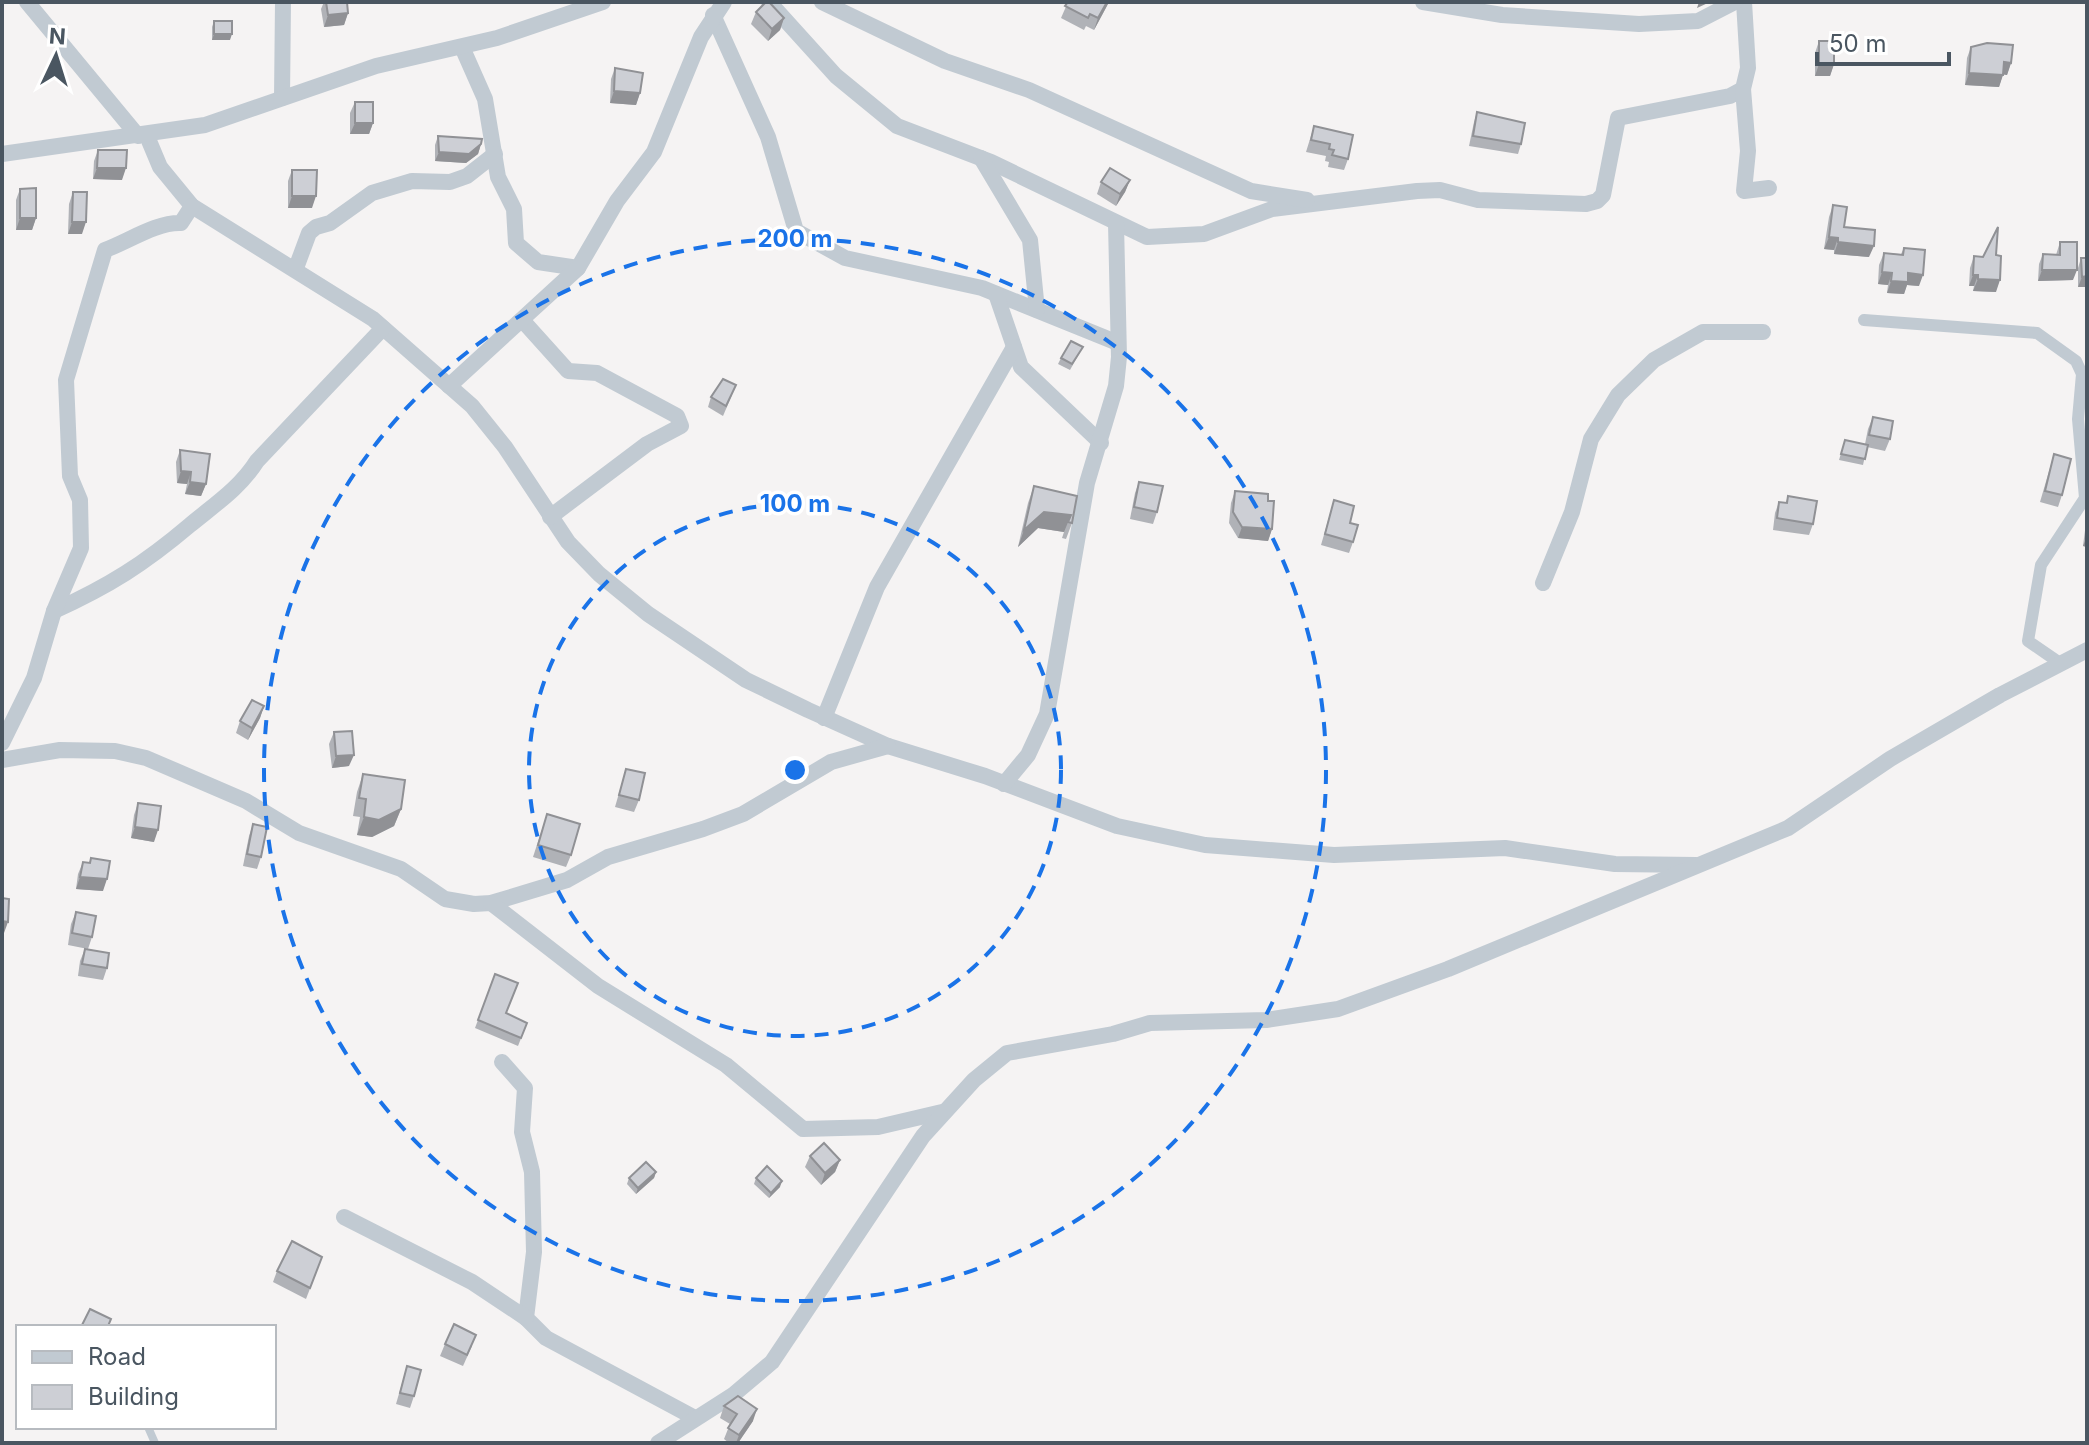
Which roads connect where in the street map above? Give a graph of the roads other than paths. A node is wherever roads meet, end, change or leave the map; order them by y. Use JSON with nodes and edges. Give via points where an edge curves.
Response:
{"nodes":[{"id":1,"x":27,"y":2,"type":"edge"},
{"id":2,"x":283,"y":2,"type":"edge"},
{"id":3,"x":603,"y":2,"type":"edge"},
{"id":4,"x":769,"y":2,"type":"edge"},
{"id":5,"x":822,"y":2,"type":"edge"},
{"id":6,"x":1423,"y":2,"type":"edge"},
{"id":7,"x":1735,"y":2,"type":"edge"},
{"id":8,"x":1744,"y":2,"type":"edge"},
{"id":9,"x":719,"y":9,"type":"edge"},
{"id":10,"x":462,"y":47,"type":"junction"},
{"id":11,"x":1743,"y":89,"type":"junction"},
{"id":12,"x":282,"y":98,"type":"junction"},
{"id":13,"x":142,"y":136,"type":"junction"},
{"id":14,"x":2,"y":154,"type":"edge"},
{"id":15,"x":495,"y":154,"type":"junction"},
{"id":16,"x":981,"y":158,"type":"junction"},
{"id":17,"x":1769,"y":188,"type":"dead end"},
{"id":18,"x":1334,"y":204,"type":"junction"},
{"id":19,"x":192,"y":206,"type":"junction"},
{"id":20,"x":1116,"y":223,"type":"junction"},
{"id":21,"x":296,"y":268,"type":"junction"},
{"id":22,"x":578,"y":268,"type":"junction"},
{"id":23,"x":996,"y":294,"type":"junction"},
{"id":24,"x":1037,"y":310,"type":"junction"},
{"id":25,"x":1864,"y":320,"type":"dead end"},
{"id":26,"x":523,"y":321,"type":"junction"},
{"id":27,"x":383,"y":328,"type":"junction"},
{"id":28,"x":1763,"y":332,"type":"dead end"},
{"id":29,"x":1118,"y":343,"type":"junction"},
{"id":30,"x":1014,"y":347,"type":"junction"},
{"id":31,"x":449,"y":386,"type":"junction"},
{"id":32,"x":1101,"y":443,"type":"junction"},
{"id":33,"x":550,"y":517,"type":"junction"},
{"id":34,"x":1543,"y":583,"type":"dead end"},
{"id":35,"x":54,"y":611,"type":"junction"},
{"id":36,"x":2087,"y":650,"type":"edge"},
{"id":37,"x":2057,"y":661,"type":"dead end"},
{"id":38,"x":824,"y":718,"type":"junction"},
{"id":39,"x":2,"y":743,"type":"edge"},
{"id":40,"x":888,"y":746,"type":"junction"},
{"id":41,"x":2,"y":760,"type":"edge"},
{"id":42,"x":1004,"y":784,"type":"junction"},
{"id":43,"x":1696,"y":865,"type":"junction"},
{"id":44,"x":491,"y":903,"type":"junction"},
{"id":45,"x":502,"y":1062,"type":"dead end"},
{"id":46,"x":942,"y":1112,"type":"junction"},
{"id":47,"x":344,"y":1217,"type":"dead end"},
{"id":48,"x":526,"y":1318,"type":"junction"},
{"id":49,"x":695,"y":1418,"type":"junction"},
{"id":50,"x":658,"y":1443,"type":"edge"}],
"edges":[{"from":1,"to":13,"type":"street"},
{"from":2,"to":12,"type":"street"},
{"from":3,"to":10,"type":"street"},
{"from":4,"to":16,"type":"street","via":[[836,76],[881,115]]},
{"from":5,"to":18,"type":"street","via":[[945,61],[1029,90],[1251,191]]},
{"from":6,"to":7,"type":"street","via":[[1502,15],[1639,24],[1698,21]]},
{"from":8,"to":11,"type":"street","via":[[1748,68]]},
{"from":9,"to":22,"type":"street","via":[[654,152],[617,201]]},
{"from":9,"to":23,"type":"street","via":[[768,137],[796,231],[845,258]]},
{"from":10,"to":12,"type":"street","via":[[376,66]]},
{"from":10,"to":15,"type":"street","via":[[485,99]]},
{"from":11,"to":17,"type":"street","via":[[1748,151],[1744,191]]},
{"from":11,"to":18,"type":"street","via":[[1618,118],[1603,195],[1592,203],[1478,200],[1440,190]]},
{"from":12,"to":13,"type":"street","via":[[205,125]]},
{"from":13,"to":14,"type":"street"},
{"from":13,"to":19,"type":"street"},
{"from":15,"to":21,"type":"street","via":[[450,182],[412,181],[372,193],[309,233]]},
{"from":15,"to":22,"type":"street","via":[[521,250],[538,262]]},
{"from":16,"to":20,"type":"street"},
{"from":16,"to":24,"type":"street","via":[[1030,240]]},
{"from":18,"to":20,"type":"street","via":[[1272,209],[1204,234],[1174,238],[1147,237]]},
{"from":19,"to":21,"type":"street"},
{"from":19,"to":35,"type":"street","via":[[181,223],[165,222],[105,250],[66,380],[70,476],[80,500],[81,548]]},
{"from":20,"to":29,"type":"street"},
{"from":21,"to":27,"type":"street"},
{"from":22,"to":26,"type":"street"},
{"from":23,"to":24,"type":"street"},
{"from":23,"to":30,"type":"street"},
{"from":24,"to":29,"type":"street"},
{"from":25,"to":37,"type":"street","via":[[2037,333],[2076,361],[2082,374],[2078,419],[2085,498],[2041,565],[2028,641]]},
{"from":26,"to":31,"type":"street"},
{"from":26,"to":33,"type":"street","via":[[568,371],[597,373],[677,416],[681,426],[647,444]]},
{"from":27,"to":31,"type":"street"},
{"from":27,"to":35,"type":"street","via":[[216,505],[131,573]]},
{"from":28,"to":34,"type":"street","via":[[1703,332],[1654,360],[1618,395],[1591,439],[1572,512]]},
{"from":29,"to":32,"type":"street","via":[[1116,386]]},
{"from":30,"to":32,"type":"street","via":[[1021,367]]},
{"from":30,"to":38,"type":"street","via":[[877,587]]},
{"from":31,"to":33,"type":"street","via":[[488,424]]},
{"from":32,"to":42,"type":"street","via":[[1087,483],[1047,714],[1028,755]]},
{"from":33,"to":38,"type":"street","via":[[599,574],[648,614],[746,680]]},
{"from":35,"to":39,"type":"street","via":[[34,678]]},
{"from":36,"to":43,"type":"street","via":[[1890,759],[1788,828]]},
{"from":38,"to":40,"type":"street"},
{"from":40,"to":42,"type":"street"},
{"from":40,"to":44,"type":"street","via":[[831,762],[743,814],[608,857],[567,880]]},
{"from":41,"to":44,"type":"street","via":[[60,750],[115,751],[146,758],[246,801],[299,833],[401,869],[445,899]]},
{"from":42,"to":43,"type":"street","via":[[1117,826],[1205,845],[1334,855],[1505,848],[1615,864]]},
{"from":43,"to":46,"type":"street","via":[[1561,924],[1338,1009],[1266,1020],[1150,1023],[1007,1053]]},
{"from":44,"to":46,"type":"street","via":[[598,986],[726,1065],[803,1129],[878,1127]]},
{"from":45,"to":48,"type":"street","via":[[525,1088],[522,1132],[532,1172],[534,1252]]},
{"from":46,"to":49,"type":"street","via":[[772,1362]]},
{"from":47,"to":48,"type":"street","via":[[472,1282]]},
{"from":48,"to":49,"type":"street","via":[[546,1338]]},
{"from":49,"to":50,"type":"street"}]}
